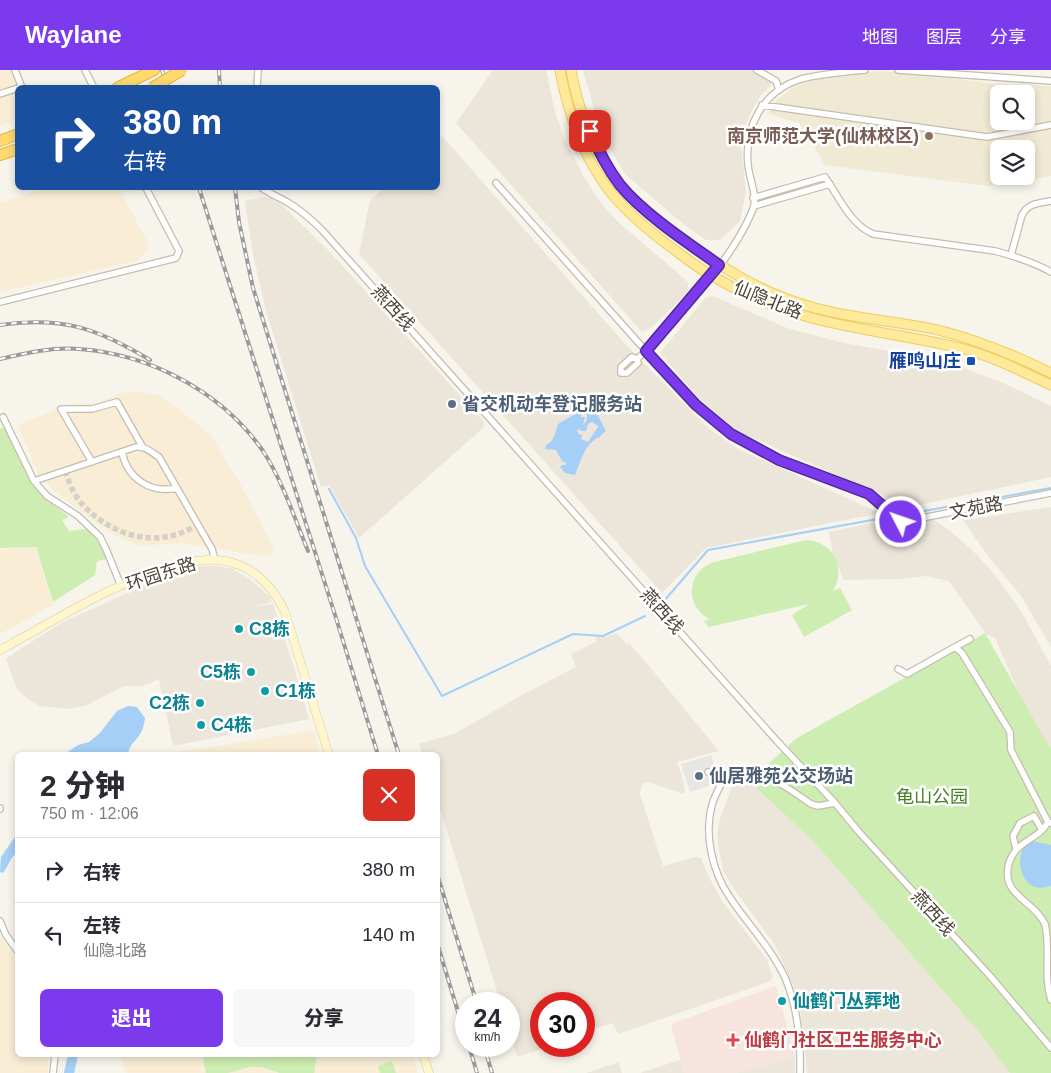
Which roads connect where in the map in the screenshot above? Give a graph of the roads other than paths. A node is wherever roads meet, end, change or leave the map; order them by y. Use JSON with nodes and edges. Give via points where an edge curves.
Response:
{"nodes":[{"id":1,"x":15,"y":70,"type":"edge"},
{"id":2,"x":85,"y":70,"type":"edge"},
{"id":3,"x":154,"y":70,"type":"edge"},
{"id":4,"x":182,"y":70,"type":"edge"},
{"id":5,"x":258,"y":70,"type":"edge"},
{"id":6,"x":560,"y":70,"type":"edge"},
{"id":7,"x":571,"y":70,"type":"edge"},
{"id":8,"x":757,"y":70,"type":"edge"},
{"id":9,"x":865,"y":70,"type":"edge"},
{"id":10,"x":898,"y":70,"type":"edge"},
{"id":11,"x":1051,"y":82,"type":"edge"},
{"id":12,"x":20,"y":85,"type":"edge"},
{"id":13,"x":92,"y":85,"type":"edge"},
{"id":14,"x":123,"y":85,"type":"edge"},
{"id":15,"x":157,"y":85,"type":"edge"},
{"id":16,"x":257,"y":85,"type":"edge"},
{"id":17,"x":15,"y":90,"type":"edge"},
{"id":18,"x":779,"y":90,"type":"junction"},
{"id":19,"x":0,"y":94,"type":"edge"},
{"id":20,"x":762,"y":105,"type":"junction"},
{"id":21,"x":1051,"y":125,"type":"edge"},
{"id":22,"x":15,"y":134,"type":"edge"},
{"id":23,"x":0,"y":139,"type":"edge"},
{"id":24,"x":15,"y":151,"type":"edge"},
{"id":25,"x":15,"y":152,"type":"edge"},
{"id":26,"x":0,"y":155,"type":"edge"},
{"id":27,"x":0,"y":159,"type":"edge"},
{"id":28,"x":496,"y":183,"type":"dead end"},
{"id":29,"x":830,"y":184,"type":"junction"},
{"id":30,"x":147,"y":190,"type":"edge"},
{"id":31,"x":265,"y":190,"type":"edge"},
{"id":32,"x":753,"y":198,"type":"junction"},
{"id":33,"x":1051,"y":201,"type":"edge"},
{"id":34,"x":754,"y":206,"type":"junction"},
{"id":35,"x":1011,"y":255,"type":"junction"},
{"id":36,"x":719,"y":265,"type":"junction"},
{"id":37,"x":1051,"y":272,"type":"edge"},
{"id":38,"x":711,"y":276,"type":"junction"},
{"id":39,"x":0,"y":302,"type":"edge"},
{"id":40,"x":646,"y":351,"type":"junction"},
{"id":41,"x":637,"y":359,"type":"dead end"},
{"id":42,"x":1051,"y":373,"type":"edge"},
{"id":43,"x":1051,"y":384,"type":"edge"},
{"id":44,"x":3,"y":417,"type":"dead end"},
{"id":45,"x":142,"y":446,"type":"junction"},
{"id":46,"x":122,"y":452,"type":"junction"},
{"id":47,"x":92,"y":462,"type":"junction"},
{"id":48,"x":34,"y":481,"type":"junction"},
{"id":49,"x":177,"y":488,"type":"junction"},
{"id":50,"x":1051,"y":494,"type":"edge"},
{"id":51,"x":215,"y":560,"type":"junction"},
{"id":52,"x":120,"y":586,"type":"junction"},
{"id":53,"x":970,"y":639,"type":"dead end"},
{"id":54,"x":955,"y":647,"type":"junction"},
{"id":55,"x":0,"y":650,"type":"edge"},
{"id":56,"x":898,"y":669,"type":"dead end"},
{"id":57,"x":328,"y":752,"type":"edge"},
{"id":58,"x":708,"y":772,"type":"dead end"},
{"id":59,"x":724,"y":778,"type":"junction"},
{"id":60,"x":835,"y":803,"type":"junction"},
{"id":61,"x":1050,"y":823,"type":"edge"},
{"id":62,"x":1042,"y":830,"type":"junction"},
{"id":63,"x":1016,"y":849,"type":"junction"},
{"id":64,"x":0,"y":921,"type":"edge"},
{"id":65,"x":15,"y":948,"type":"edge"},
{"id":66,"x":1051,"y":1000,"type":"edge"},
{"id":67,"x":1051,"y":1048,"type":"edge"},
{"id":68,"x":54,"y":1057,"type":"edge"},
{"id":69,"x":424,"y":1057,"type":"edge"},
{"id":70,"x":53,"y":1073,"type":"edge"},
{"id":71,"x":429,"y":1073,"type":"edge"},
{"id":72,"x":800,"y":1073,"type":"edge"}],
"edges":[{"from":1,"to":12,"type":"street"},
{"from":2,"to":13,"type":"street"},
{"from":3,"to":14,"type":"highway"},
{"from":4,"to":15,"type":"highway","bridge":true},
{"from":5,"to":16,"type":"street"},
{"from":6,"to":38,"type":"main road","name":"仙隐北路","via":[[575,128],[613,194],[656,235]]},
{"from":7,"to":36,"type":"main road","name":"仙隐北路","via":[[585,120],[617,180],[665,225]]},
{"from":8,"to":18,"type":"street","via":[[776,81]]},
{"from":9,"to":18,"type":"street","via":[[801,80]]},
{"from":10,"to":11,"type":"street"},
{"from":17,"to":19,"type":"street"},
{"from":18,"to":20,"type":"street"},
{"from":20,"to":21,"type":"street","via":[[987,136]]},
{"from":20,"to":32,"type":"street","via":[[749,136],[747,151]]},
{"from":22,"to":23,"type":"highway"},
{"from":24,"to":26,"type":"highway"},
{"from":25,"to":27,"type":"street"},
{"from":28,"to":40,"type":"street"},
{"from":29,"to":32,"type":"street","via":[[826,177]]},
{"from":29,"to":34,"type":"street"},
{"from":29,"to":35,"type":"street","via":[[855,222],[873,234]]},
{"from":30,"to":39,"type":"street","via":[[179,252],[176,258]]},
{"from":31,"to":60,"type":"street","name":"燕西线","via":[[306,214],[322,230]]},
{"from":32,"to":34,"type":"street"},
{"from":33,"to":35,"type":"street","via":[[1034,204],[1025,210]]},
{"from":34,"to":36,"type":"street"},
{"from":35,"to":37,"type":"street"},
{"from":36,"to":38,"type":"street"},
{"from":36,"to":42,"type":"main road","name":"仙隐北路","via":[[786,299],[843,315],[972,339]]},
{"from":38,"to":40,"type":"street"},
{"from":38,"to":43,"type":"main road","name":"仙隐北路","via":[[782,308],[840,324],[961,348]]},
{"from":40,"to":41,"type":"street"},
{"from":40,"to":50,"type":"street","name":"文苑路","via":[[696,405],[731,434],[779,460],[869,494],[901,522]]},
{"from":44,"to":48,"type":"street"},
{"from":45,"to":46,"type":"street"},
{"from":45,"to":47,"type":"street","via":[[117,402],[92,410],[61,409]]},
{"from":45,"to":49,"type":"street","via":[[159,457]]},
{"from":46,"to":47,"type":"street"},
{"from":46,"to":49,"type":"street","via":[[130,473],[143,484],[160,489]]},
{"from":47,"to":48,"type":"street"},
{"from":48,"to":52,"type":"street","via":[[47,496],[78,516],[100,537]]},
{"from":49,"to":51,"type":"street"},
{"from":51,"to":52,"type":"street","name":"环园东路","via":[[166,568]]},
{"from":51,"to":57,"type":"street","name":"环园东路","via":[[253,572],[279,600]]},
{"from":52,"to":55,"type":"street","name":"环园东路"},
{"from":53,"to":54,"type":"street"},
{"from":54,"to":56,"type":"street","via":[[907,674]]},
{"from":54,"to":61,"type":"street","via":[[962,653],[1007,726],[1011,750]]},
{"from":58,"to":59,"type":"street"},
{"from":59,"to":60,"type":"street","via":[[742,768],[752,770],[771,778],[811,804]]},
{"from":59,"to":72,"type":"street","via":[[712,804],[710,818],[716,871],[729,896],[771,952],[786,981],[799,1027]]},
{"from":60,"to":67,"type":"street","name":"燕西线"},
{"from":61,"to":62,"type":"street"},
{"from":62,"to":63,"type":"street"},
{"from":62,"to":63,"type":"street","via":[[1034,816],[1020,823],[1013,836]]},
{"from":63,"to":66,"type":"street","via":[[1009,862],[1007,878],[1013,891],[1033,907],[1046,925],[1051,946],[1048,988]]},
{"from":64,"to":65,"type":"street"},
{"from":68,"to":70,"type":"street"},
{"from":69,"to":71,"type":"street"}]}
